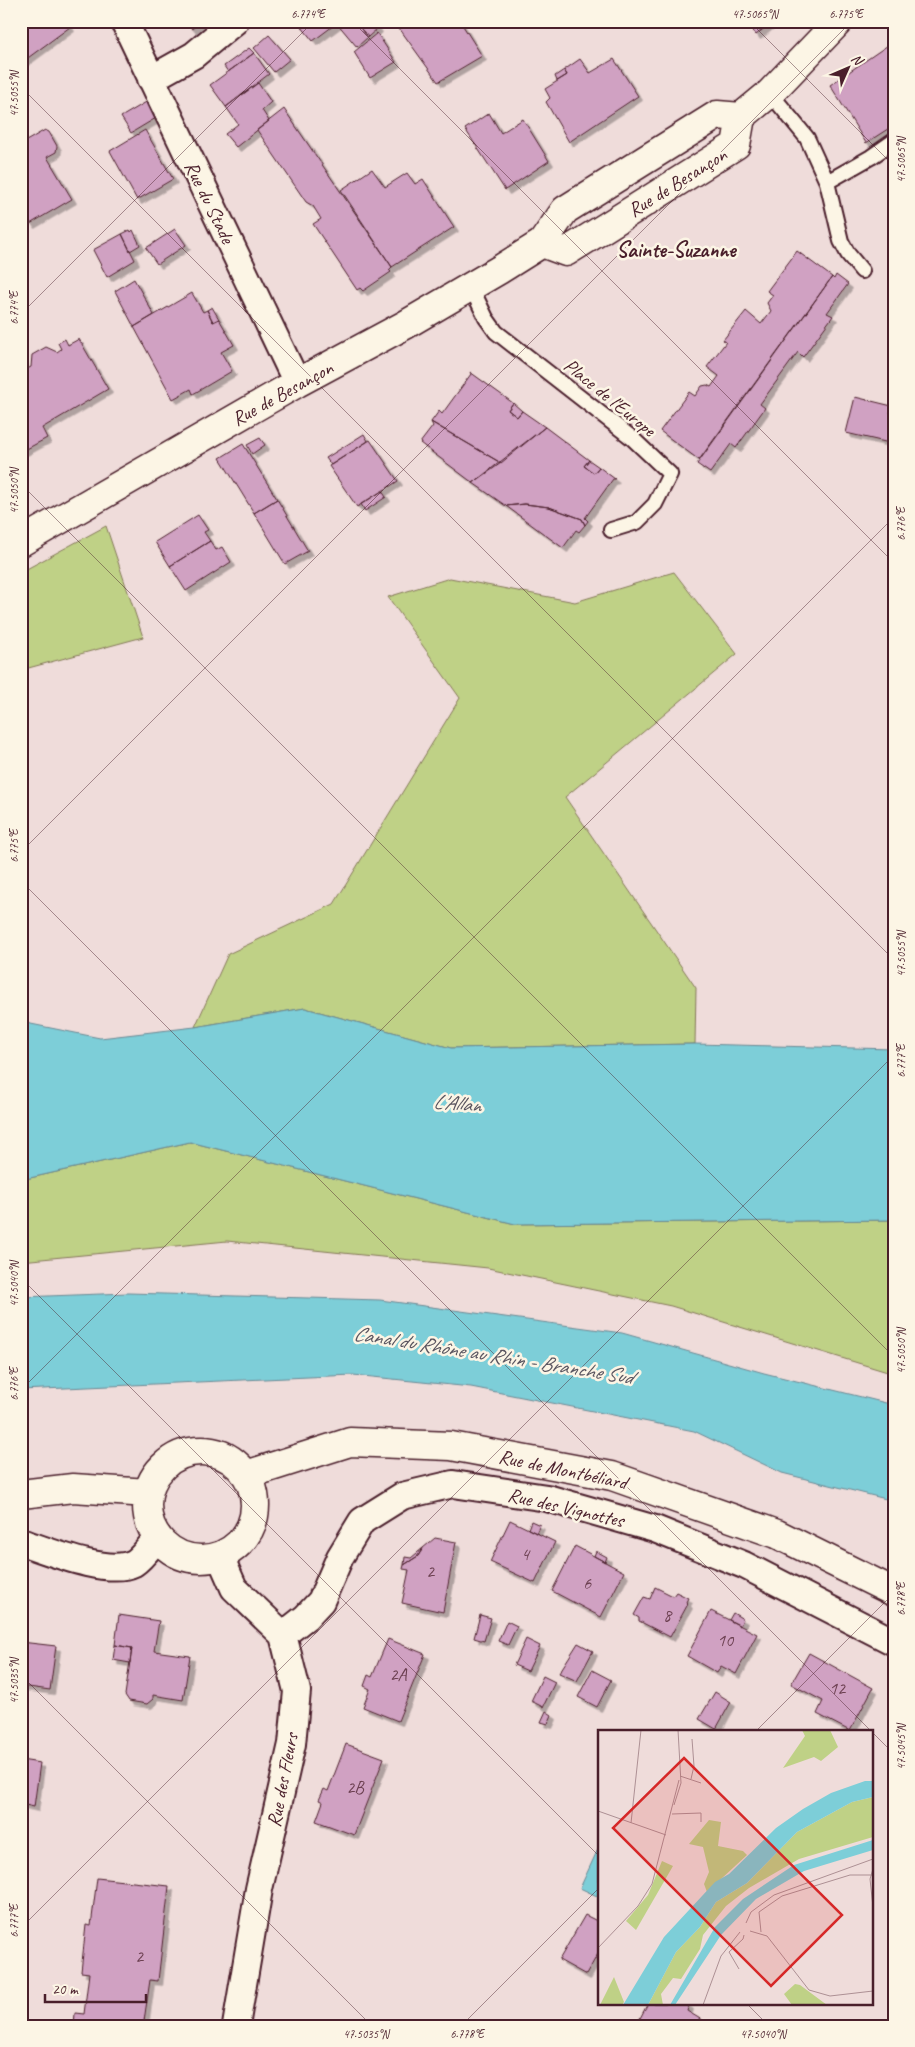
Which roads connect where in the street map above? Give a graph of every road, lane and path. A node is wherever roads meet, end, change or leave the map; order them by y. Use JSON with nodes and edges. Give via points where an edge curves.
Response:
{"nodes":[{"id":1,"x":124,"y":21,"type":"edge"},
{"id":2,"x":235,"y":21,"type":"edge"},
{"id":3,"x":839,"y":21,"type":"edge"},
{"id":4,"x":151,"y":79,"type":"junction"},
{"id":5,"x":770,"y":93,"type":"junction"},
{"id":6,"x":742,"y":117,"type":"junction"},
{"id":7,"x":894,"y":141,"type":"edge"},
{"id":8,"x":827,"y":182,"type":"junction"},
{"id":9,"x":542,"y":243,"type":"junction"},
{"id":10,"x":862,"y":271,"type":"dead end"},
{"id":11,"x":471,"y":287,"type":"junction"},
{"id":12,"x":297,"y":383,"type":"junction"},
{"id":13,"x":612,"y":530,"type":"dead end"},
{"id":14,"x":21,"y":542,"type":"edge"},
{"id":15,"x":246,"y":1476,"type":"junction"},
{"id":16,"x":21,"y":1494,"type":"edge"},
{"id":17,"x":148,"y":1494,"type":"junction"},
{"id":18,"x":158,"y":1538,"type":"junction"},
{"id":19,"x":21,"y":1542,"type":"edge"},
{"id":20,"x":220,"y":1556,"type":"junction"},
{"id":21,"x":894,"y":1592,"type":"edge"},
{"id":22,"x":283,"y":1635,"type":"junction"},
{"id":23,"x":894,"y":1642,"type":"edge"},
{"id":24,"x":236,"y":2026,"type":"edge"}],
"edges":[{"from":1,"to":4,"type":"street","name":"Rue du Stade"},
{"from":2,"to":4,"type":"street","via":[[194,55]]},
{"from":3,"to":5,"type":"main road"},
{"from":4,"to":12,"type":"street","name":"Rue du Stade"},
{"from":5,"to":6,"type":"main road"},
{"from":5,"to":8,"type":"lane","via":[[807,138]]},
{"from":6,"to":9,"type":"main road","name":"Rue de Besançon","via":[[716,115],[565,210]]},
{"from":6,"to":9,"type":"main road","name":"Rue de Besançon","via":[[736,145],[566,252]]},
{"from":7,"to":8,"type":"lane"},
{"from":8,"to":10,"type":"lane","via":[[840,241]]},
{"from":9,"to":11,"type":"main road","name":"Rue de Besançon"},
{"from":11,"to":12,"type":"main road","name":"Rue de Besançon"},
{"from":11,"to":13,"type":"lane","name":"Place de l'Europe","via":[[496,332],[632,438],[670,474],[655,504],[637,522]]},
{"from":12,"to":14,"type":"main road","name":"Rue de Besançon"},
{"from":15,"to":17,"type":"main road","via":[[234,1462],[218,1453],[200,1450],[182,1454],[166,1463],[154,1476]]},
{"from":15,"to":20,"type":"main road","via":[[254,1494],[255,1513],[248,1532],[236,1546]]},
{"from":15,"to":21,"type":"main road","name":"Rue de Montbéliard","via":[[350,1442],[460,1448],[612,1476],[777,1534]]},
{"from":16,"to":17,"type":"main road","via":[[73,1488]]},
{"from":17,"to":18,"type":"main road","via":[[148,1517]]},
{"from":18,"to":19,"type":"street","via":[[135,1562],[122,1566],[98,1566]]},
{"from":18,"to":20,"type":"main road","via":[[170,1550],[185,1557]]},
{"from":20,"to":22,"type":"street","via":[[234,1588]]},
{"from":22,"to":23,"type":"street","name":"Rue des Vignottes","via":[[321,1600],[362,1521],[402,1496],[453,1484],[547,1498],[655,1529],[744,1565]]},
{"from":22,"to":24,"type":"street","name":"Rue des Fleurs","via":[[297,1691],[292,1744],[259,1889]]}]}
